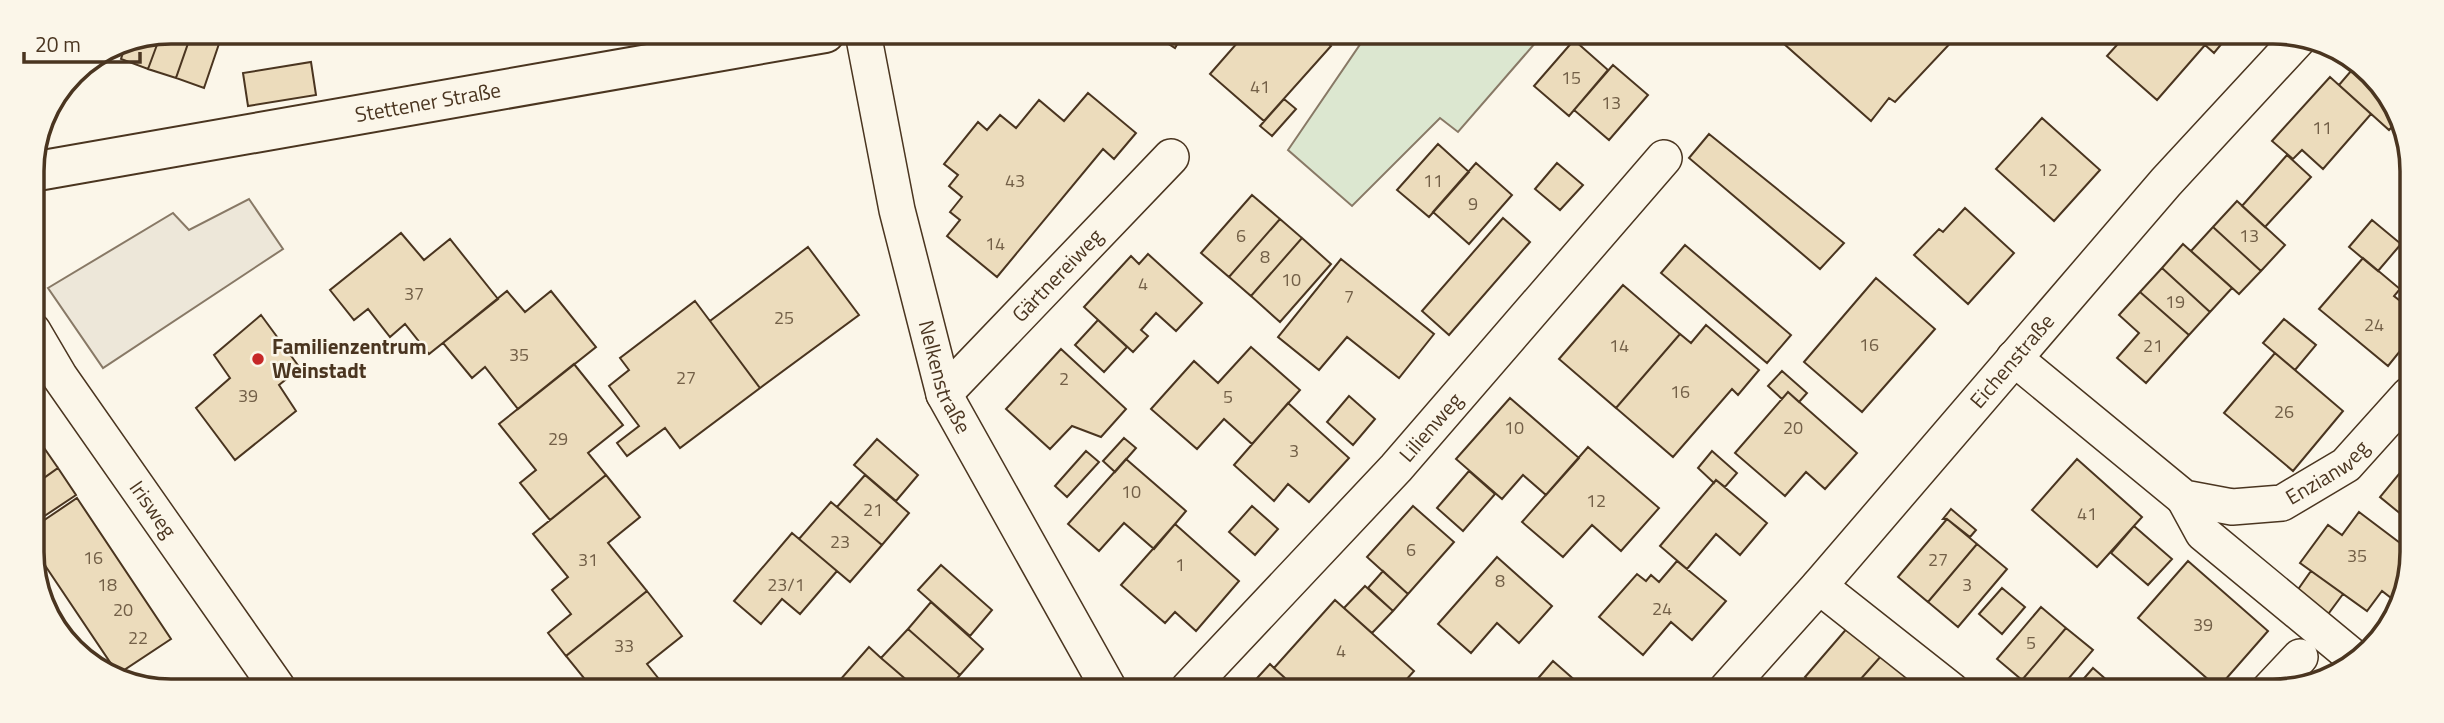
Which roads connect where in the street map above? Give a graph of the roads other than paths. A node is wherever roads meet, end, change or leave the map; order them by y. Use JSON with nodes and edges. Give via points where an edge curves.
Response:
{"nodes":[{"id":1,"x":762,"y":44,"type":"edge"},
{"id":2,"x":865,"y":44,"type":"edge"},
{"id":3,"x":2292,"y":45,"type":"edge"},
{"id":4,"x":1171,"y":157,"type":"dead end"},
{"id":5,"x":1664,"y":158,"type":"dead end"},
{"id":6,"x":44,"y":170,"type":"edge"},
{"id":7,"x":44,"y":350,"type":"edge"},
{"id":8,"x":2014,"y":358,"type":"junction"},
{"id":9,"x":944,"y":394,"type":"junction"},
{"id":10,"x":2400,"y":405,"type":"edge"},
{"id":11,"x":2184,"y":498,"type":"junction"},
{"id":12,"x":1819,"y":586,"type":"junction"},
{"id":13,"x":2349,"y":654,"type":"edge"},
{"id":14,"x":2300,"y":657,"type":"dead end"},
{"id":15,"x":271,"y":679,"type":"edge"},
{"id":16,"x":1103,"y":679,"type":"edge"},
{"id":17,"x":1197,"y":679,"type":"edge"},
{"id":18,"x":1736,"y":679,"type":"edge"},
{"id":19,"x":1937,"y":679,"type":"edge"},
{"id":20,"x":2279,"y":679,"type":"edge"}],
"edges":[{"from":1,"to":6,"type":"street","name":"Stettener Straße"},
{"from":2,"to":9,"type":"street","name":"Nelkenstraße","via":[[897,210]]},
{"from":3,"to":8,"type":"street","name":"Eichenstraße","via":[[2166,182]]},
{"from":4,"to":9,"type":"street","name":"Gärtnereiweg"},
{"from":5,"to":17,"type":"street","name":"Lilienweg","via":[[1396,468]]},
{"from":7,"to":15,"type":"street","name":"Irisweg"},
{"from":8,"to":11,"type":"street","name":"Enzianweg"},
{"from":8,"to":12,"type":"street","name":"Eichenstraße"},
{"from":9,"to":16,"type":"street","name":"Nelkenstraße"},
{"from":10,"to":11,"type":"street","name":"Enzianweg","via":[[2346,464],[2282,503],[2232,507]]},
{"from":11,"to":13,"type":"street","name":"Enzianweg","via":[[2203,533]]},
{"from":12,"to":18,"type":"street","name":"Eichenstraße"},
{"from":12,"to":19,"type":"street"},
{"from":14,"to":20,"type":"street"}]}
